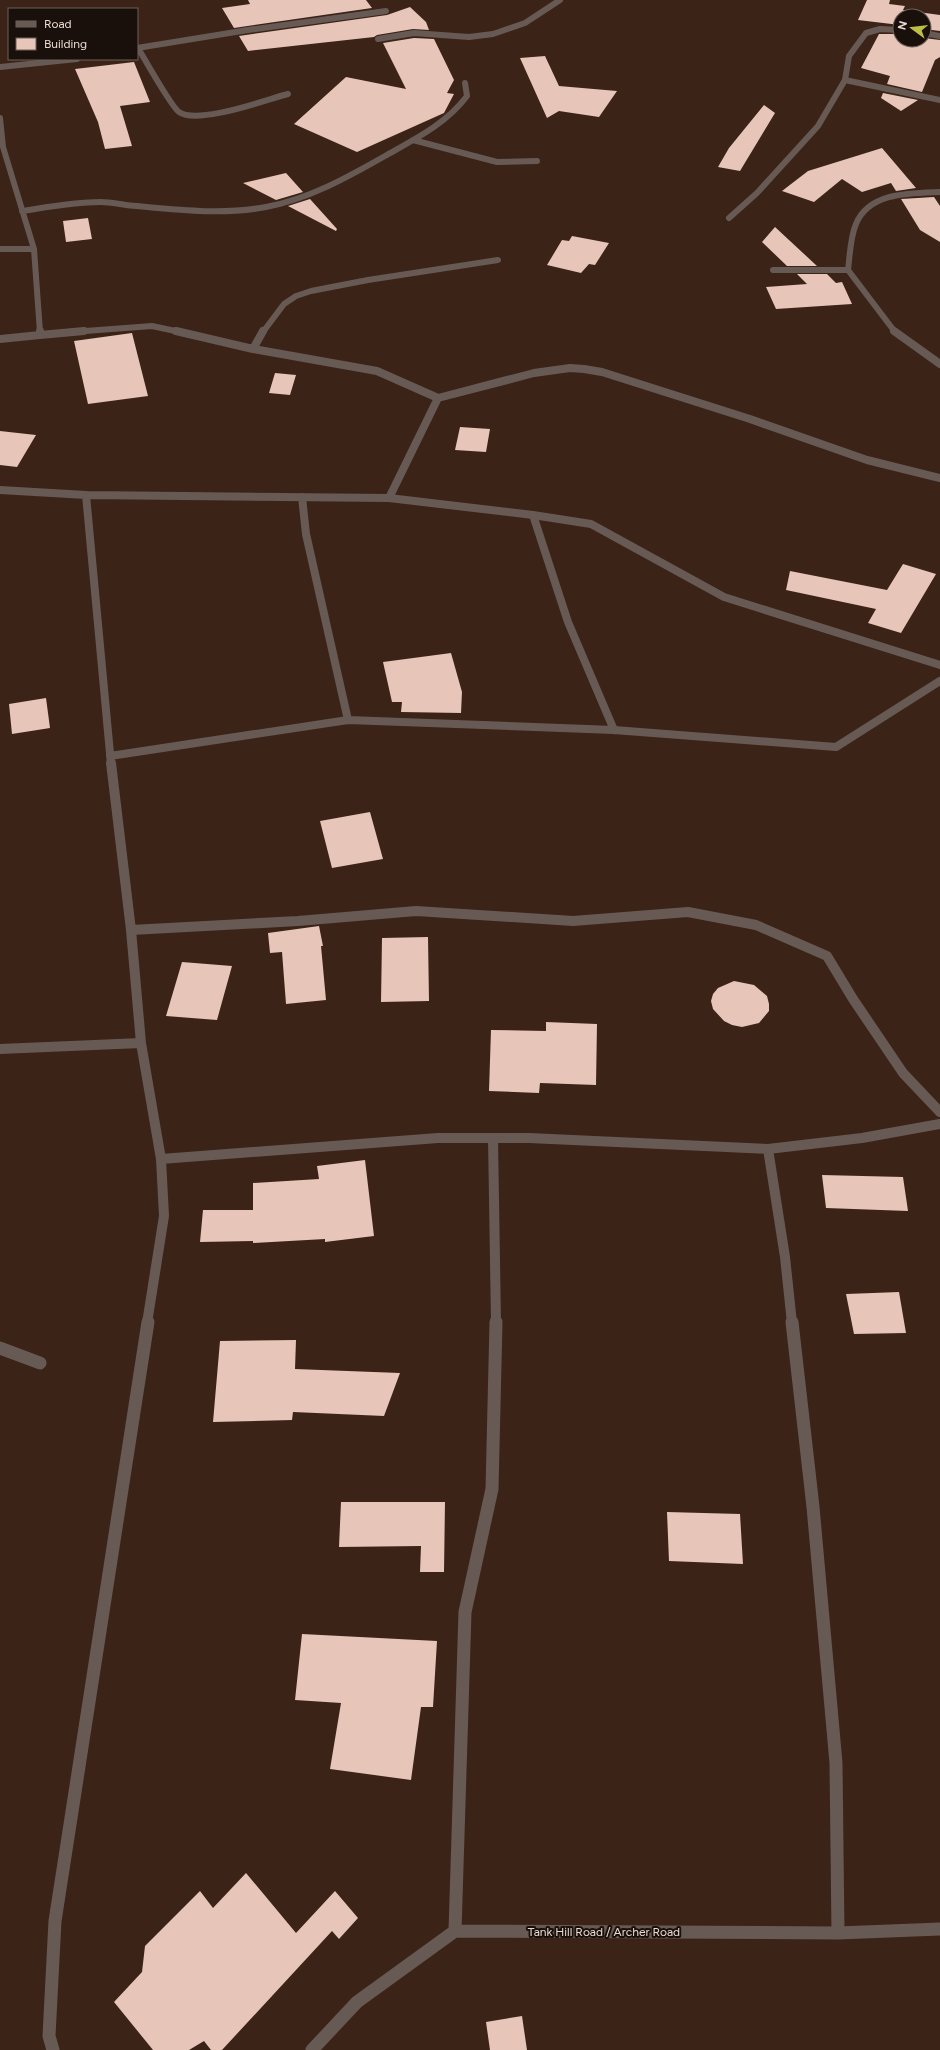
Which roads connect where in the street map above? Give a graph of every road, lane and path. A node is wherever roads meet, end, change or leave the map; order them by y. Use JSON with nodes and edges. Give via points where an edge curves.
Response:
{"nodes":[{"id":1,"x":560,"y":0,"type":"edge"},
{"id":2,"x":386,"y":11,"type":"dead end"},
{"id":3,"x":892,"y":30,"type":"edge"},
{"id":4,"x":378,"y":40,"type":"dead end"},
{"id":5,"x":138,"y":48,"type":"edge"},
{"id":6,"x":138,"y":50,"type":"edge"},
{"id":7,"x":67,"y":60,"type":"edge"},
{"id":8,"x":0,"y":67,"type":"edge"},
{"id":9,"x":845,"y":80,"type":"junction"},
{"id":10,"x":465,"y":83,"type":"dead end"},
{"id":11,"x":288,"y":94,"type":"dead end"},
{"id":12,"x":940,"y":100,"type":"edge"},
{"id":13,"x":0,"y":118,"type":"edge"},
{"id":14,"x":414,"y":140,"type":"junction"},
{"id":15,"x":1,"y":147,"type":"edge"},
{"id":16,"x":537,"y":161,"type":"dead end"},
{"id":17,"x":940,"y":192,"type":"edge"},
{"id":18,"x":22,"y":211,"type":"junction"},
{"id":19,"x":729,"y":218,"type":"dead end"},
{"id":20,"x":0,"y":249,"type":"edge"},
{"id":21,"x":34,"y":249,"type":"junction"},
{"id":22,"x":498,"y":260,"type":"dead end"},
{"id":23,"x":774,"y":270,"type":"dead end"},
{"id":24,"x":848,"y":270,"type":"junction"},
{"id":25,"x":40,"y":335,"type":"junction"},
{"id":26,"x":0,"y":339,"type":"edge"},
{"id":27,"x":253,"y":349,"type":"junction"},
{"id":28,"x":940,"y":364,"type":"edge"},
{"id":29,"x":438,"y":398,"type":"junction"},
{"id":30,"x":940,"y":478,"type":"edge"},
{"id":31,"x":0,"y":490,"type":"edge"},
{"id":32,"x":86,"y":495,"type":"junction"},
{"id":33,"x":302,"y":497,"type":"junction"},
{"id":34,"x":389,"y":498,"type":"junction"},
{"id":35,"x":533,"y":515,"type":"junction"},
{"id":36,"x":940,"y":665,"type":"edge"},
{"id":37,"x":940,"y":681,"type":"edge"},
{"id":38,"x":348,"y":720,"type":"junction"},
{"id":39,"x":614,"y":730,"type":"junction"},
{"id":40,"x":110,"y":756,"type":"junction"},
{"id":41,"x":131,"y":930,"type":"junction"},
{"id":42,"x":142,"y":1043,"type":"junction"},
{"id":43,"x":0,"y":1049,"type":"edge"},
{"id":44,"x":940,"y":1112,"type":"edge"},
{"id":45,"x":940,"y":1124,"type":"edge"},
{"id":46,"x":493,"y":1138,"type":"junction"},
{"id":47,"x":768,"y":1149,"type":"junction"},
{"id":48,"x":161,"y":1159,"type":"junction"},
{"id":49,"x":0,"y":1348,"type":"edge"},
{"id":50,"x":40,"y":1363,"type":"dead end"},
{"id":51,"x":940,"y":1929,"type":"edge"},
{"id":52,"x":455,"y":1931,"type":"junction"},
{"id":53,"x":838,"y":1933,"type":"junction"},
{"id":54,"x":53,"y":2050,"type":"edge"},
{"id":55,"x":312,"y":2050,"type":"edge"}],
"edges":[{"from":1,"to":4,"type":"street","via":[[525,23],[493,34],[469,37],[414,33]]},
{"from":2,"to":5,"type":"street"},
{"from":3,"to":9,"type":"street","via":[[880,29],[866,33],[849,56]]},
{"from":6,"to":11,"type":"street","via":[[178,112],[191,117],[217,114]]},
{"from":7,"to":8,"type":"street"},
{"from":9,"to":12,"type":"street"},
{"from":9,"to":19,"type":"street","via":[[818,126],[757,193]]},
{"from":10,"to":14,"type":"street","via":[[467,96],[459,109]]},
{"from":13,"to":15,"type":"street"},
{"from":14,"to":16,"type":"street","via":[[497,162]]},
{"from":14,"to":18,"type":"street","via":[[360,170],[300,198],[267,206],[231,210],[181,210],[95,202]]},
{"from":15,"to":18,"type":"street"},
{"from":17,"to":24,"type":"street","via":[[912,193],[872,203],[856,223]]},
{"from":18,"to":21,"type":"street"},
{"from":20,"to":21,"type":"street"},
{"from":21,"to":25,"type":"street"},
{"from":22,"to":27,"type":"street","via":[[315,289],[288,301],[263,331]]},
{"from":23,"to":24,"type":"street"},
{"from":24,"to":28,"type":"street","via":[[893,331]]},
{"from":25,"to":26,"type":"street"},
{"from":25,"to":27,"type":"street","via":[[152,326]]},
{"from":27,"to":29,"type":"street","via":[[377,371]]},
{"from":29,"to":30,"type":"street","via":[[534,373],[570,368],[584,369],[602,372],[742,416],[867,460]]},
{"from":29,"to":34,"type":"street"},
{"from":31,"to":32,"type":"street"},
{"from":32,"to":33,"type":"street"},
{"from":32,"to":40,"type":"street"},
{"from":33,"to":34,"type":"street"},
{"from":33,"to":38,"type":"street","via":[[306,534]]},
{"from":34,"to":35,"type":"street"},
{"from":35,"to":36,"type":"street","via":[[591,524],[724,597]]},
{"from":35,"to":39,"type":"street","via":[[568,622]]},
{"from":37,"to":39,"type":"street","via":[[836,747]]},
{"from":38,"to":39,"type":"street"},
{"from":38,"to":40,"type":"street"},
{"from":40,"to":41,"type":"street"},
{"from":41,"to":42,"type":"street"},
{"from":41,"to":44,"type":"street","via":[[298,921],[416,911],[574,921],[688,912],[756,925],[827,956],[903,1073]]},
{"from":42,"to":43,"type":"street"},
{"from":42,"to":48,"type":"street"},
{"from":45,"to":47,"type":"street","via":[[862,1138]]},
{"from":46,"to":47,"type":"street"},
{"from":46,"to":48,"type":"street","via":[[438,1138]]},
{"from":46,"to":52,"type":"street","via":[[497,1291],[492,1489],[465,1612]]},
{"from":47,"to":53,"type":"street","via":[[785,1257],[836,1764]]},
{"from":48,"to":54,"type":"street","via":[[164,1216],[55,1921],[49,2036]]},
{"from":49,"to":50,"type":"street"},
{"from":51,"to":53,"type":"street","name":"Tank Hill Road / Archer Road"},
{"from":52,"to":53,"type":"street","name":"Tank Hill Road / Archer Road"},
{"from":52,"to":55,"type":"street","via":[[357,2002]]}]}
